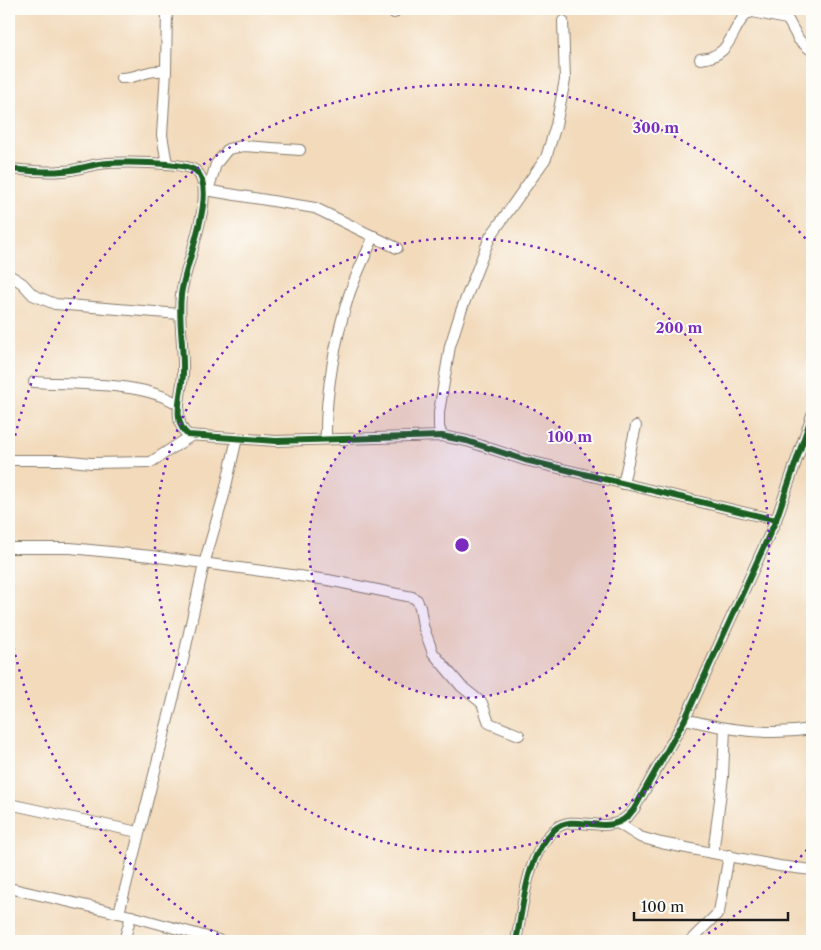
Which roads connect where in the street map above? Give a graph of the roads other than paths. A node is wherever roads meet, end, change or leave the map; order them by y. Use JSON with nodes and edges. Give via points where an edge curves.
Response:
{"nodes":[{"id":1,"x":167,"y":9,"type":"edge"},
{"id":2,"x":784,"y":14,"type":"edge"},
{"id":3,"x":563,"y":21,"type":"dead end"},
{"id":4,"x":812,"y":51,"type":"edge"},
{"id":5,"x":700,"y":59,"type":"dead end"},
{"id":6,"x":166,"y":71,"type":"junction"},
{"id":7,"x":121,"y":78,"type":"dead end"},
{"id":8,"x":300,"y":150,"type":"dead end"},
{"id":9,"x":168,"y":164,"type":"junction"},
{"id":10,"x":9,"y":169,"type":"edge"},
{"id":11,"x":207,"y":190,"type":"junction"},
{"id":12,"x":374,"y":236,"type":"junction"},
{"id":13,"x":397,"y":248,"type":"dead end"},
{"id":14,"x":9,"y":275,"type":"edge"},
{"id":15,"x":180,"y":314,"type":"junction"},
{"id":16,"x":34,"y":382,"type":"dead end"},
{"id":17,"x":179,"y":405,"type":"junction"},
{"id":18,"x":812,"y":415,"type":"edge"},
{"id":19,"x":636,"y":426,"type":"dead end"},
{"id":20,"x":191,"y":436,"type":"junction"},
{"id":21,"x":442,"y":436,"type":"junction"},
{"id":22,"x":237,"y":438,"type":"junction"},
{"id":23,"x":326,"y":439,"type":"junction"},
{"id":24,"x":9,"y":460,"type":"edge"},
{"id":25,"x":623,"y":484,"type":"junction"},
{"id":26,"x":776,"y":520,"type":"junction"},
{"id":27,"x":9,"y":548,"type":"edge"},
{"id":28,"x":204,"y":564,"type":"junction"},
{"id":29,"x":685,"y":718,"type":"junction"},
{"id":30,"x":725,"y":728,"type":"junction"},
{"id":31,"x":812,"y":729,"type":"edge"},
{"id":32,"x":519,"y":735,"type":"dead end"},
{"id":33,"x":9,"y":804,"type":"edge"},
{"id":34,"x":619,"y":824,"type":"junction"},
{"id":35,"x":138,"y":832,"type":"junction"},
{"id":36,"x":713,"y":852,"type":"junction"},
{"id":37,"x":729,"y":856,"type":"junction"},
{"id":38,"x":812,"y":870,"type":"edge"},
{"id":39,"x":9,"y":888,"type":"edge"},
{"id":40,"x":119,"y":913,"type":"junction"},
{"id":41,"x":131,"y":916,"type":"junction"},
{"id":42,"x":124,"y":941,"type":"edge"},
{"id":43,"x":222,"y":941,"type":"edge"},
{"id":44,"x":516,"y":941,"type":"edge"},
{"id":45,"x":690,"y":941,"type":"edge"}],
"edges":[{"from":1,"to":6,"type":"street"},
{"from":2,"to":4,"type":"street","via":[[799,40]]},
{"from":2,"to":5,"type":"street","via":[[746,14],[724,49],[715,56]]},
{"from":3,"to":21,"type":"street","via":[[564,80],[553,134],[546,158],[490,237],[461,311],[450,346],[439,412]]},
{"from":6,"to":7,"type":"street","via":[[149,71],[134,78]]},
{"from":6,"to":9,"type":"street","via":[[162,135]]},
{"from":8,"to":11,"type":"street","via":[[243,146],[228,149],[216,164]]},
{"from":9,"to":10,"type":"street","via":[[102,164],[61,172]]},
{"from":9,"to":11,"type":"street","via":[[196,171]]},
{"from":11,"to":12,"type":"street","via":[[306,206]]},
{"from":11,"to":15,"type":"street","via":[[186,270]]},
{"from":12,"to":13,"type":"street"},
{"from":12,"to":23,"type":"street","via":[[350,293],[341,328],[325,414]]},
{"from":14,"to":15,"type":"street","via":[[33,295],[55,304]]},
{"from":15,"to":17,"type":"street","via":[[183,358]]},
{"from":16,"to":17,"type":"street","via":[[160,394]]},
{"from":17,"to":20,"type":"street","via":[[180,426]]},
{"from":18,"to":26,"type":"street"},
{"from":19,"to":25,"type":"street"},
{"from":20,"to":22,"type":"street"},
{"from":20,"to":24,"type":"street","via":[[151,462]]},
{"from":21,"to":23,"type":"street"},
{"from":21,"to":25,"type":"street"},
{"from":22,"to":23,"type":"street","via":[[276,441]]},
{"from":22,"to":28,"type":"street"},
{"from":25,"to":26,"type":"street"},
{"from":26,"to":29,"type":"street"},
{"from":27,"to":28,"type":"street","via":[[70,548]]},
{"from":28,"to":32,"type":"street","via":[[328,580],[412,597],[420,607],[425,634],[433,653],[461,686],[482,703],[489,723]]},
{"from":28,"to":35,"type":"street","via":[[183,660]]},
{"from":29,"to":30,"type":"street"},
{"from":29,"to":34,"type":"street","via":[[634,809]]},
{"from":30,"to":31,"type":"street","via":[[773,733]]},
{"from":30,"to":36,"type":"street","via":[[723,777]]},
{"from":33,"to":35,"type":"street"},
{"from":34,"to":36,"type":"street","via":[[654,841]]},
{"from":34,"to":44,"type":"street","via":[[563,825],[554,831],[539,854],[526,889]]},
{"from":35,"to":40,"type":"street"},
{"from":36,"to":37,"type":"street"},
{"from":37,"to":38,"type":"street"},
{"from":37,"to":45,"type":"street","via":[[719,912]]},
{"from":39,"to":40,"type":"street"},
{"from":40,"to":41,"type":"street"},
{"from":41,"to":42,"type":"street"},
{"from":41,"to":43,"type":"street"}]}
